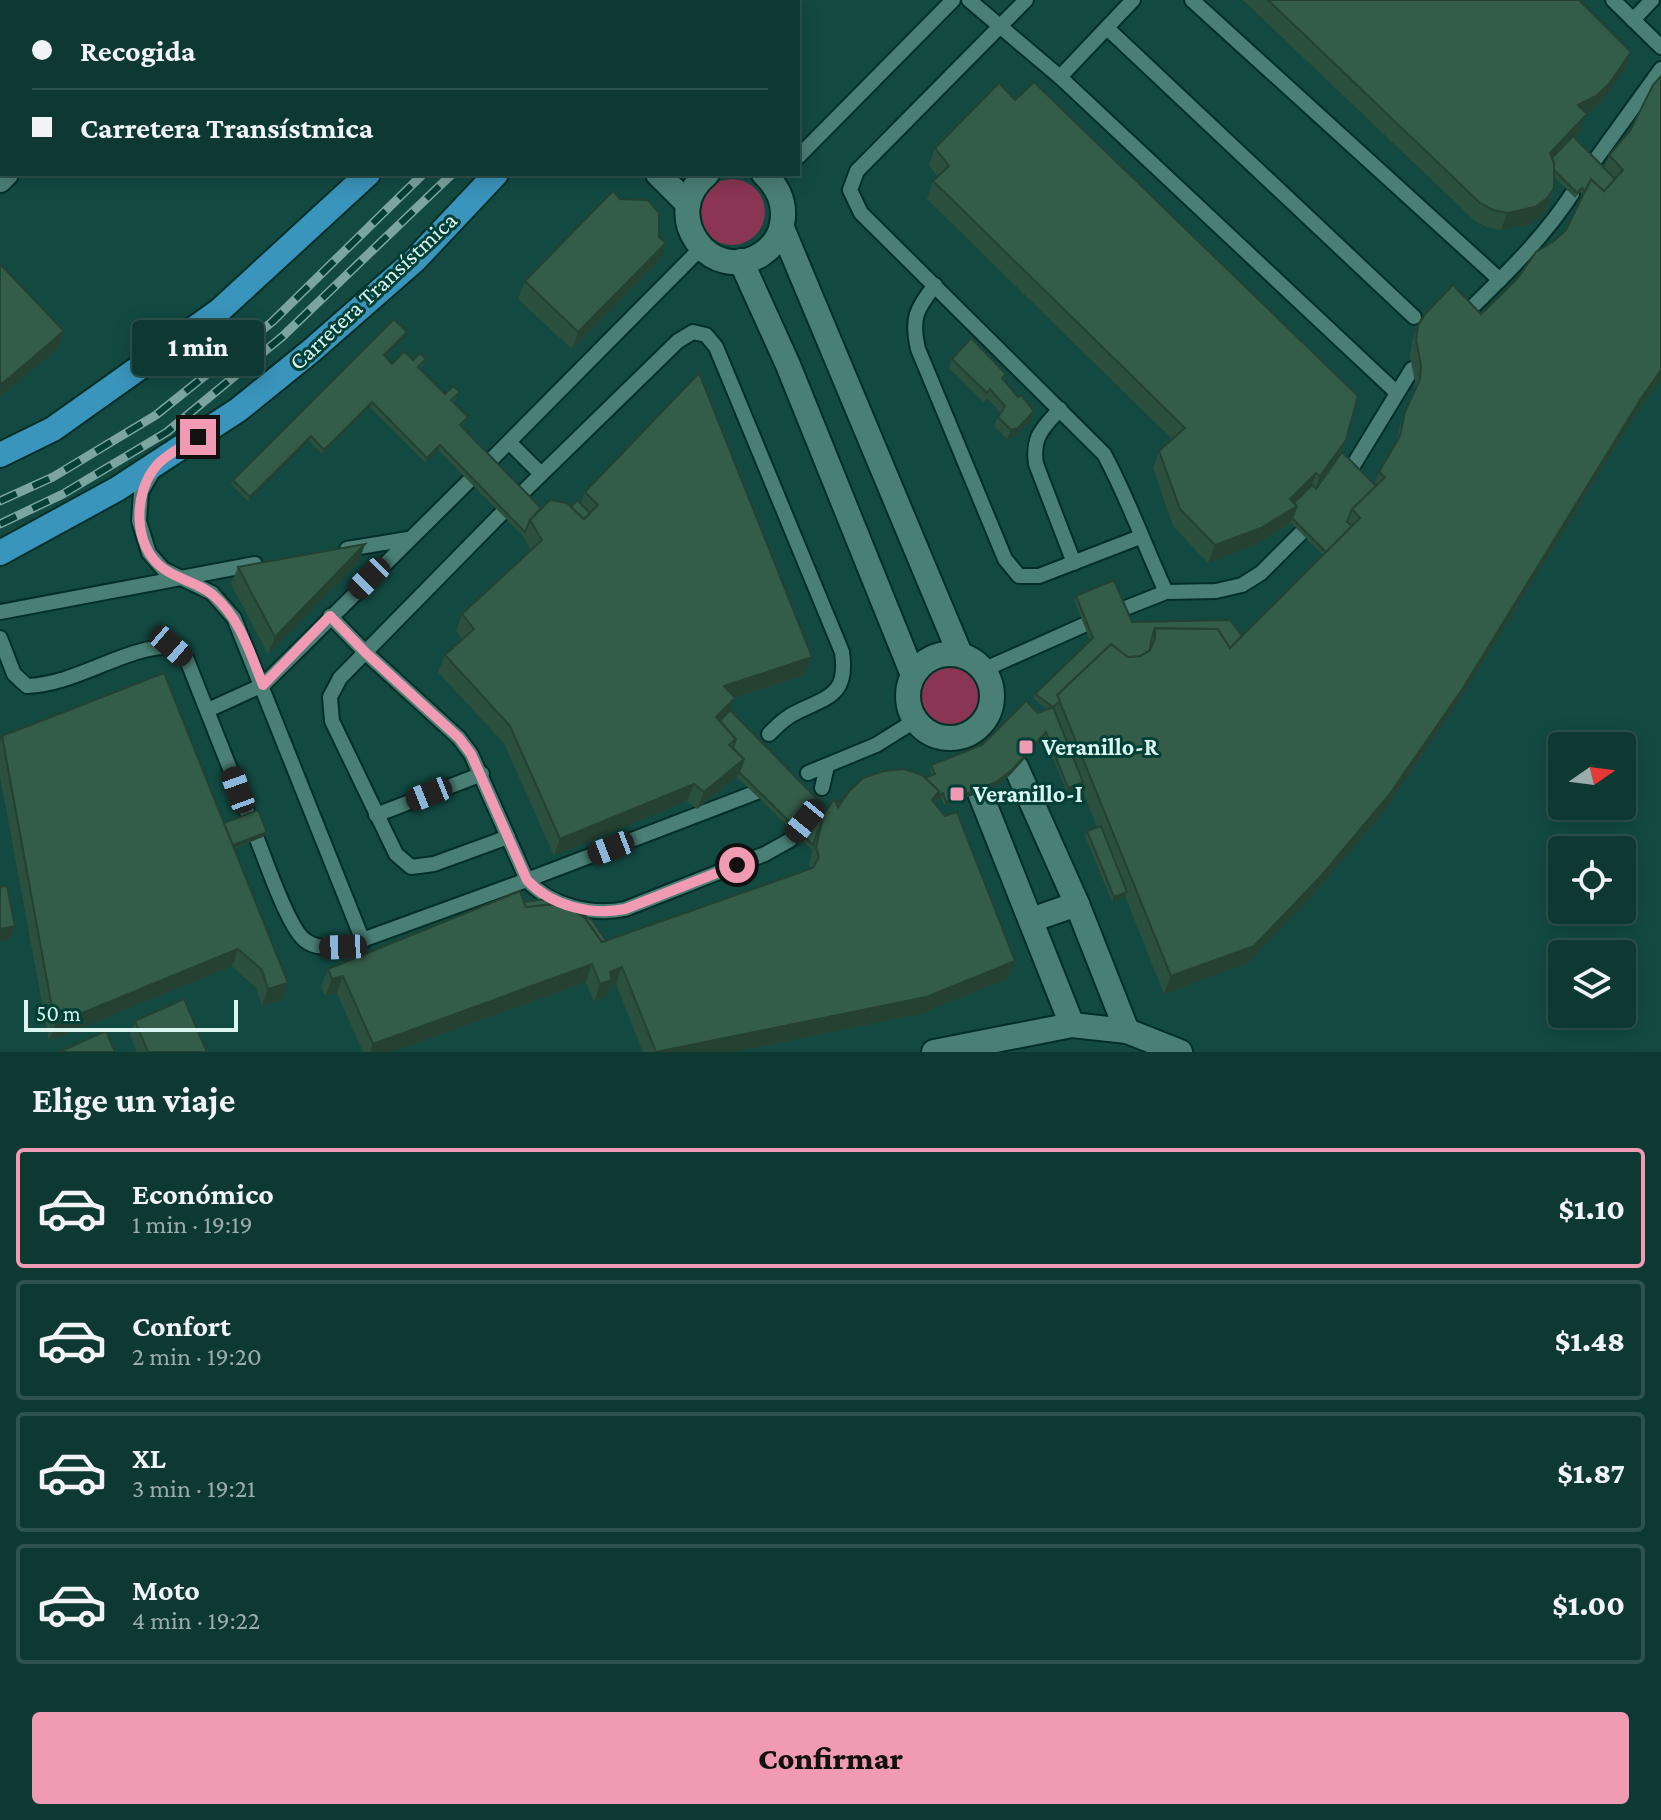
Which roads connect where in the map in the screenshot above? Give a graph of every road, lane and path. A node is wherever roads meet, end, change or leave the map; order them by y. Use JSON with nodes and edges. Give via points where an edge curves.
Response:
{"nodes":[{"id":1,"x":953,"y":0,"type":"edge"},
{"id":2,"x":969,"y":0,"type":"edge"},
{"id":3,"x":1026,"y":0,"type":"edge"},
{"id":4,"x":1133,"y":0,"type":"edge"},
{"id":5,"x":1192,"y":0,"type":"edge"},
{"id":6,"x":1613,"y":0,"type":"edge"},
{"id":7,"x":1652,"y":0,"type":"edge"},
{"id":8,"x":1633,"y":20,"type":"junction"},
{"id":9,"x":1003,"y":26,"type":"junction"},
{"id":10,"x":1107,"y":28,"type":"junction"},
{"id":11,"x":1661,"y":47,"type":"edge"},
{"id":12,"x":1661,"y":69,"type":"edge"},
{"id":13,"x":1060,"y":77,"type":"junction"},
{"id":14,"x":800,"y":155,"type":"edge"},
{"id":15,"x":1593,"y":163,"type":"edge"},
{"id":16,"x":366,"y":176,"type":"edge"},
{"id":17,"x":494,"y":176,"type":"edge"},
{"id":18,"x":660,"y":176,"type":"edge"},
{"id":19,"x":705,"y":176,"type":"edge"},
{"id":20,"x":773,"y":177,"type":"edge"},
{"id":21,"x":1572,"y":194,"type":"edge"},
{"id":22,"x":688,"y":204,"type":"junction"},
{"id":23,"x":782,"y":228,"type":"junction"},
{"id":24,"x":701,"y":248,"type":"junction"},
{"id":25,"x":741,"y":261,"type":"junction"},
{"id":26,"x":1500,"y":280,"type":"junction"},
{"id":27,"x":935,"y":285,"type":"junction"},
{"id":28,"x":1414,"y":317,"type":"dead end"},
{"id":29,"x":1461,"y":318,"type":"edge"},
{"id":30,"x":1412,"y":369,"type":"dead end"},
{"id":31,"x":1396,"y":392,"type":"junction"},
{"id":32,"x":1060,"y":409,"type":"junction"},
{"id":33,"x":510,"y":443,"type":"junction"},
{"id":34,"x":0,"y":455,"type":"edge"},
{"id":35,"x":489,"y":462,"type":"edge"},
{"id":36,"x":158,"y":464,"type":"junction"},
{"id":37,"x":1351,"y":469,"type":"edge"},
{"id":38,"x":541,"y":474,"type":"junction"},
{"id":39,"x":469,"y":481,"type":"edge"},
{"id":40,"x":521,"y":494,"type":"edge"},
{"id":41,"x":501,"y":514,"type":"edge"},
{"id":42,"x":1301,"y":533,"type":"edge"},
{"id":43,"x":1140,"y":537,"type":"junction"},
{"id":44,"x":408,"y":539,"type":"junction"},
{"id":45,"x":331,"y":551,"type":"edge"},
{"id":46,"x":0,"y":553,"type":"edge"},
{"id":47,"x":270,"y":561,"type":"edge"},
{"id":48,"x":1074,"y":563,"type":"junction"},
{"id":49,"x":178,"y":576,"type":"junction"},
{"id":50,"x":1166,"y":592,"type":"junction"},
{"id":51,"x":1123,"y":609,"type":"edge"},
{"id":52,"x":0,"y":612,"type":"edge"},
{"id":53,"x":330,"y":616,"type":"junction"},
{"id":54,"x":1084,"y":625,"type":"edge"},
{"id":55,"x":0,"y":638,"type":"edge"},
{"id":56,"x":366,"y":653,"type":"junction"},
{"id":57,"x":960,"y":654,"type":"junction"},
{"id":58,"x":983,"y":670,"type":"junction"},
{"id":59,"x":913,"y":675,"type":"junction"},
{"id":60,"x":263,"y":685,"type":"junction"},
{"id":61,"x":208,"y":710,"type":"junction"},
{"id":62,"x":925,"y":727,"type":"junction"},
{"id":63,"x":769,"y":734,"type":"dead end"},
{"id":64,"x":962,"y":757,"type":"edge"},
{"id":65,"x":827,"y":766,"type":"junction"},
{"id":66,"x":1016,"y":767,"type":"edge"},
{"id":67,"x":808,"y":773,"type":"dead end"},
{"id":68,"x":482,"y":774,"type":"junction"},
{"id":69,"x":771,"y":787,"type":"edge"},
{"id":70,"x":822,"y":788,"type":"dead end"},
{"id":71,"x":980,"y":793,"type":"edge"},
{"id":72,"x":376,"y":815,"type":"junction"},
{"id":73,"x":249,"y":817,"type":"edge"},
{"id":74,"x":805,"y":821,"type":"edge"},
{"id":75,"x":508,"y":837,"type":"junction"},
{"id":76,"x":257,"y":839,"type":"edge"},
{"id":77,"x":527,"y":880,"type":"junction"},
{"id":78,"x":1077,"y":904,"type":"junction"},
{"id":79,"x":1031,"y":920,"type":"junction"},
{"id":80,"x":363,"y":941,"type":"junction"},
{"id":81,"x":1072,"y":1025,"type":"junction"},
{"id":82,"x":1127,"y":1031,"type":"junction"},
{"id":83,"x":934,"y":1052,"type":"edge"},
{"id":84,"x":1180,"y":1052,"type":"edge"}],
"edges":[{"from":1,"to":14,"type":"lane"},
{"from":2,"to":9,"type":"lane"},
{"from":3,"to":9,"type":"lane"},
{"from":4,"to":10,"type":"lane"},
{"from":5,"to":26,"type":"lane"},
{"from":6,"to":8,"type":"lane"},
{"from":7,"to":8,"type":"lane"},
{"from":8,"to":11,"type":"lane"},
{"from":9,"to":13,"type":"lane"},
{"from":9,"to":27,"type":"lane","via":[[857,171],[850,190],[861,213]]},
{"from":10,"to":13,"type":"lane"},
{"from":10,"to":28,"type":"lane"},
{"from":12,"to":15,"type":"lane"},
{"from":13,"to":31,"type":"lane"},
{"from":16,"to":34,"type":"main road","via":[[219,311],[53,429]]},
{"from":17,"to":36,"type":"main road","name":"Carretera Transístmica","via":[[415,260],[311,351],[238,410]]},
{"from":18,"to":22,"type":"street"},
{"from":19,"to":22,"type":"street"},
{"from":20,"to":23,"type":"street","via":[[782,204]]},
{"from":21,"to":26,"type":"lane","via":[[1549,228]]},
{"from":22,"to":24,"type":"street","via":[[687,220]]},
{"from":23,"to":25,"type":"street","via":[[766,251]]},
{"from":23,"to":57,"type":"street"},
{"from":24,"to":25,"type":"street","via":[[720,259]]},
{"from":24,"to":33,"type":"lane"},
{"from":25,"to":59,"type":"street"},
{"from":26,"to":29,"type":"lane"},
{"from":27,"to":32,"type":"lane"},
{"from":27,"to":48,"type":"lane","via":[[918,307],[913,328],[918,349],[1005,559],[1019,576],[1039,576]]},
{"from":30,"to":31,"type":"lane"},
{"from":31,"to":37,"type":"lane"},
{"from":32,"to":43,"type":"lane","via":[[1104,454]]},
{"from":32,"to":48,"type":"lane","via":[[1033,448]]},
{"from":33,"to":35,"type":"lane"},
{"from":33,"to":38,"type":"lane"},
{"from":36,"to":46,"type":"main road","name":"Carretera Transístmica"},
{"from":36,"to":49,"type":"lane","via":[[141,492],[139,521],[149,553]]},
{"from":38,"to":40,"type":"lane"},
{"from":38,"to":63,"type":"lane","via":[[678,341],[693,332],[706,335],[716,347],[845,670],[839,688],[828,698],[797,712]]},
{"from":39,"to":44,"type":"lane"},
{"from":41,"to":56,"type":"lane"},
{"from":42,"to":50,"type":"lane","via":[[1242,585]]},
{"from":43,"to":48,"type":"lane"},
{"from":43,"to":50,"type":"lane"},
{"from":44,"to":45,"type":"lane"},
{"from":44,"to":53,"type":"lane"},
{"from":47,"to":49,"type":"lane"},
{"from":49,"to":52,"type":"lane"},
{"from":49,"to":60,"type":"lane","via":[[212,593],[234,618]]},
{"from":50,"to":51,"type":"lane"},
{"from":53,"to":56,"type":"lane"},
{"from":53,"to":60,"type":"lane"},
{"from":54,"to":58,"type":"lane"},
{"from":55,"to":61,"type":"lane","via":[[14,674],[27,686],[48,685],[150,647],[171,646],[187,660]]},
{"from":56,"to":68,"type":"lane","via":[[459,738]]},
{"from":56,"to":72,"type":"lane","via":[[340,678],[330,697],[332,721]]},
{"from":57,"to":58,"type":"street"},
{"from":57,"to":59,"type":"street","via":[[933,657]]},
{"from":58,"to":62,"type":"street","via":[[990,682],[993,717],[974,731],[948,738]]},
{"from":59,"to":62,"type":"street","via":[[909,706]]},
{"from":60,"to":61,"type":"lane"},
{"from":60,"to":80,"type":"lane"},
{"from":61,"to":73,"type":"lane"},
{"from":62,"to":64,"type":"street","via":[[953,744]]},
{"from":62,"to":65,"type":"lane"},
{"from":65,"to":67,"type":"lane"},
{"from":65,"to":70,"type":"lane"},
{"from":66,"to":78,"type":"street"},
{"from":68,"to":72,"type":"lane"},
{"from":68,"to":75,"type":"lane"},
{"from":69,"to":77,"type":"lane","via":[[749,789]]},
{"from":71,"to":79,"type":"street"},
{"from":72,"to":75,"type":"lane","via":[[396,854],[411,867]]},
{"from":74,"to":77,"type":"lane","via":[[790,840],[765,854],[625,909],[590,912],[537,891]]},
{"from":75,"to":77,"type":"lane"},
{"from":76,"to":80,"type":"lane","via":[[305,941],[320,947]]},
{"from":77,"to":80,"type":"lane"},
{"from":78,"to":79,"type":"street"},
{"from":78,"to":82,"type":"street"},
{"from":79,"to":81,"type":"street"},
{"from":81,"to":82,"type":"street"},
{"from":81,"to":83,"type":"street"},
{"from":82,"to":84,"type":"street"}]}
